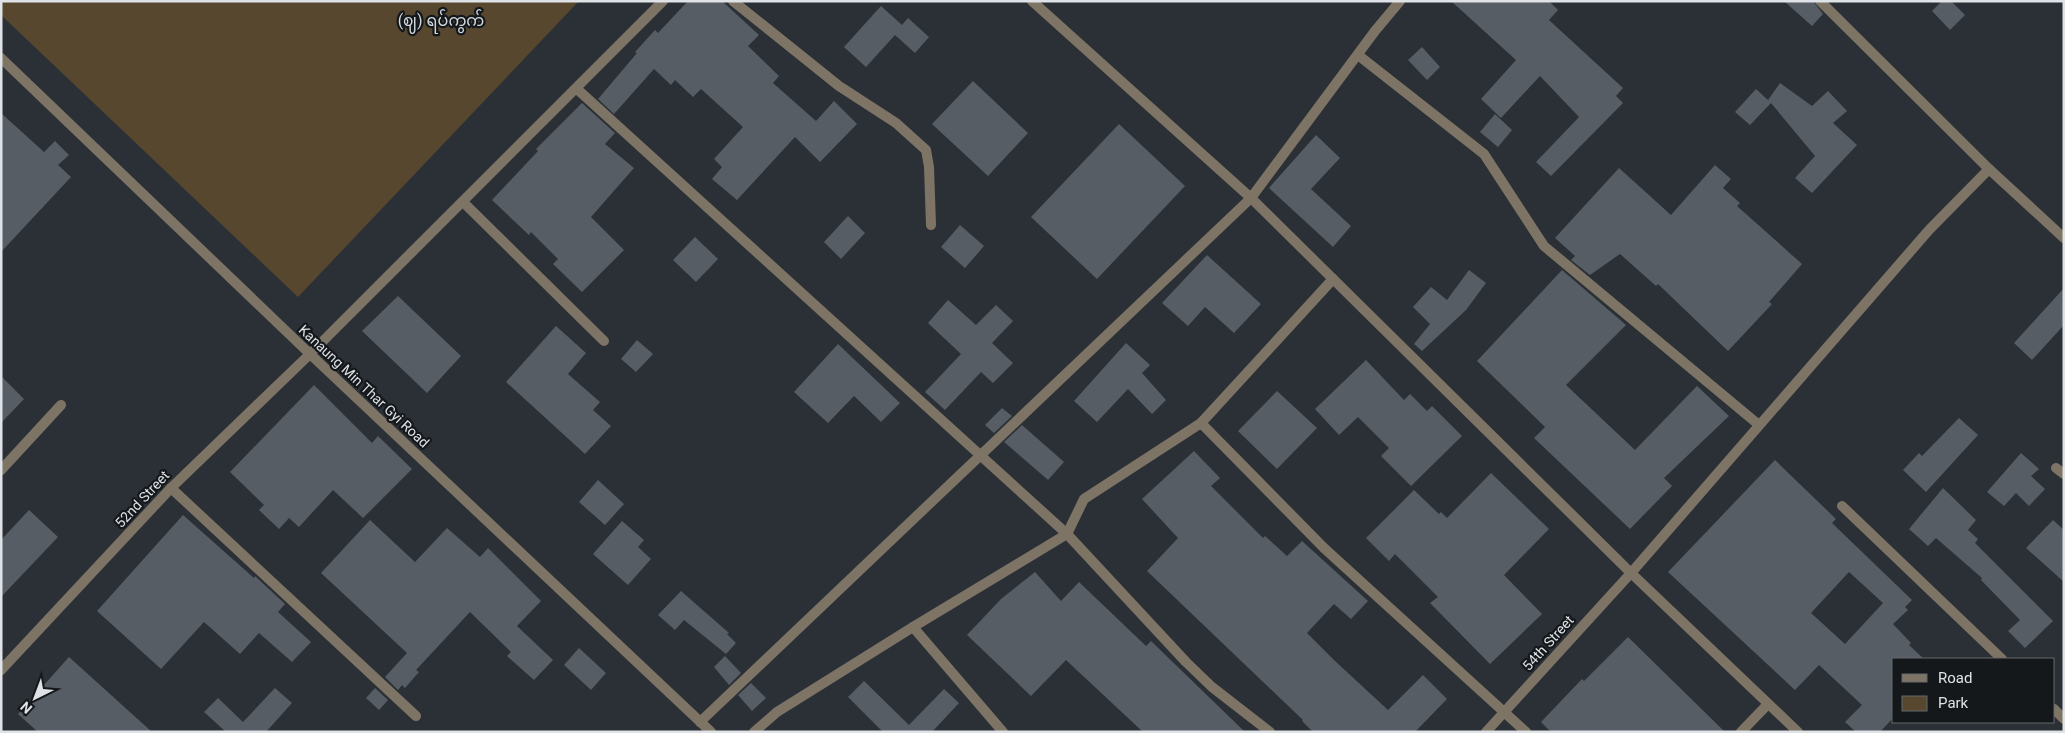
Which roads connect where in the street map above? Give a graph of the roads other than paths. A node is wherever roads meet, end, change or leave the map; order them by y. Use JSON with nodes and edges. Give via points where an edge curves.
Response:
{"nodes":[{"id":1,"x":663,"y":1,"type":"edge"},
{"id":2,"x":733,"y":1,"type":"edge"},
{"id":3,"x":1032,"y":1,"type":"edge"},
{"id":4,"x":1400,"y":1,"type":"edge"},
{"id":5,"x":1820,"y":1,"type":"edge"},
{"id":6,"x":1358,"y":55,"type":"junction"},
{"id":7,"x":1,"y":58,"type":"edge"},
{"id":8,"x":577,"y":89,"type":"junction"},
{"id":9,"x":1989,"y":169,"type":"junction"},
{"id":10,"x":1251,"y":198,"type":"junction"},
{"id":11,"x":463,"y":202,"type":"junction"},
{"id":12,"x":931,"y":225,"type":"dead end"},
{"id":13,"x":2064,"y":238,"type":"edge"},
{"id":14,"x":1333,"y":279,"type":"junction"},
{"id":15,"x":604,"y":341,"type":"dead end"},
{"id":16,"x":310,"y":354,"type":"junction"},
{"id":17,"x":62,"y":405,"type":"dead end"},
{"id":18,"x":1201,"y":423,"type":"junction"},
{"id":19,"x":1759,"y":425,"type":"junction"},
{"id":20,"x":980,"y":456,"type":"junction"},
{"id":21,"x":1,"y":470,"type":"edge"},
{"id":22,"x":171,"y":488,"type":"junction"},
{"id":23,"x":1842,"y":506,"type":"dead end"},
{"id":24,"x":1067,"y":534,"type":"junction"},
{"id":25,"x":1631,"y":573,"type":"junction"},
{"id":26,"x":913,"y":627,"type":"junction"},
{"id":27,"x":2001,"y":658,"type":"edge"},
{"id":28,"x":1,"y":670,"type":"edge"},
{"id":29,"x":1768,"y":704,"type":"junction"},
{"id":30,"x":2055,"y":710,"type":"edge"},
{"id":31,"x":1505,"y":711,"type":"junction"},
{"id":32,"x":416,"y":716,"type":"dead end"},
{"id":33,"x":2064,"y":719,"type":"edge"},
{"id":34,"x":700,"y":722,"type":"junction"},
{"id":35,"x":711,"y":732,"type":"edge"},
{"id":36,"x":754,"y":732,"type":"edge"},
{"id":37,"x":1003,"y":732,"type":"edge"},
{"id":38,"x":1270,"y":732,"type":"edge"},
{"id":39,"x":1486,"y":732,"type":"edge"},
{"id":40,"x":1526,"y":732,"type":"edge"},
{"id":41,"x":1741,"y":732,"type":"edge"},
{"id":42,"x":1798,"y":732,"type":"edge"}],
"edges":[{"from":1,"to":8,"type":"street","name":"52nd Street"},
{"from":2,"to":12,"type":"street","via":[[839,86],[896,124],[926,150]]},
{"from":3,"to":10,"type":"street"},
{"from":4,"to":6,"type":"street"},
{"from":5,"to":9,"type":"street"},
{"from":6,"to":10,"type":"street"},
{"from":6,"to":19,"type":"street","via":[[1484,154],[1544,246]]},
{"from":7,"to":16,"type":"street","name":"Kanaung Min Thar Gyi Road"},
{"from":8,"to":11,"type":"street","name":"52nd Street"},
{"from":8,"to":20,"type":"street"},
{"from":9,"to":13,"type":"street"},
{"from":9,"to":19,"type":"street","name":"54th Street","via":[[1929,230]]},
{"from":10,"to":14,"type":"street"},
{"from":10,"to":20,"type":"street"},
{"from":11,"to":15,"type":"street"},
{"from":11,"to":16,"type":"street","name":"52nd Street"},
{"from":14,"to":18,"type":"street"},
{"from":14,"to":25,"type":"street"},
{"from":16,"to":22,"type":"street","name":"52nd Street"},
{"from":16,"to":34,"type":"street","name":"Kanaung Min Thar Gyi Road"},
{"from":17,"to":21,"type":"street"},
{"from":18,"to":24,"type":"street","via":[[1084,499]]},
{"from":18,"to":31,"type":"street","via":[[1324,548]]},
{"from":19,"to":25,"type":"street","name":"54th Street"},
{"from":20,"to":24,"type":"street"},
{"from":20,"to":34,"type":"street"},
{"from":22,"to":28,"type":"street","name":"52nd Street"},
{"from":22,"to":32,"type":"street"},
{"from":23,"to":27,"type":"street"},
{"from":24,"to":26,"type":"street"},
{"from":24,"to":38,"type":"street","via":[[1186,662],[1212,687]]},
{"from":25,"to":29,"type":"street"},
{"from":25,"to":31,"type":"street","name":"54th Street"},
{"from":26,"to":36,"type":"street","via":[[777,712]]},
{"from":26,"to":37,"type":"street"},
{"from":29,"to":41,"type":"street"},
{"from":29,"to":42,"type":"street"},
{"from":30,"to":33,"type":"street"},
{"from":31,"to":39,"type":"street","name":"54th Street"},
{"from":31,"to":40,"type":"street"},
{"from":34,"to":35,"type":"street","name":"Kanaung Min Thar Gyi Road"}]}
